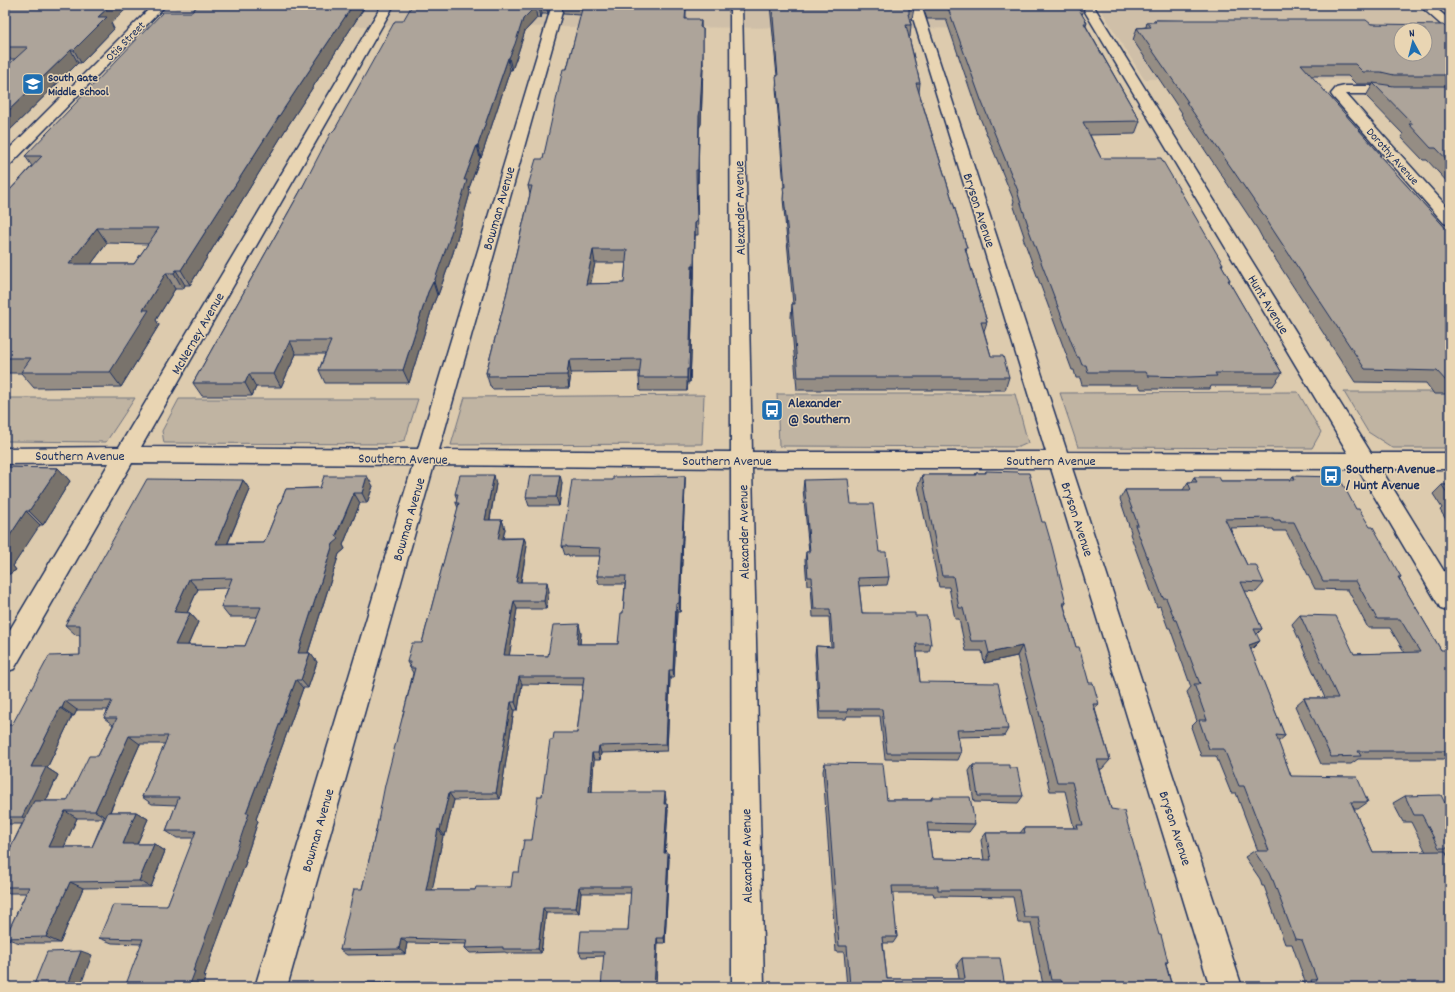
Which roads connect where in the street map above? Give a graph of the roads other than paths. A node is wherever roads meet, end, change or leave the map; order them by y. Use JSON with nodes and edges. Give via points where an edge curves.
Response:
{"nodes":[{"id":1,"x":160,"y":5,"type":"edge"},
{"id":2,"x":388,"y":5,"type":"edge"},
{"id":3,"x":558,"y":5,"type":"edge"},
{"id":4,"x":736,"y":5,"type":"edge"},
{"id":5,"x":915,"y":5,"type":"edge"},
{"id":6,"x":1087,"y":5,"type":"edge"},
{"id":7,"x":1425,"y":5,"type":"edge"},
{"id":8,"x":1450,"y":26,"type":"edge"},
{"id":9,"x":1450,"y":88,"type":"edge"},
{"id":10,"x":1374,"y":90,"type":"junction"},
{"id":11,"x":1450,"y":92,"type":"edge"},
{"id":12,"x":5,"y":162,"type":"edge"},
{"id":13,"x":1450,"y":220,"type":"edge"},
{"id":14,"x":125,"y":455,"type":"junction"},
{"id":15,"x":5,"y":456,"type":"edge"},
{"id":16,"x":425,"y":459,"type":"junction"},
{"id":17,"x":742,"y":460,"type":"junction"},
{"id":18,"x":1059,"y":460,"type":"junction"},
{"id":19,"x":1364,"y":461,"type":"junction"},
{"id":20,"x":1450,"y":461,"type":"edge"},
{"id":21,"x":1450,"y":602,"type":"edge"},
{"id":22,"x":5,"y":661,"type":"edge"},
{"id":23,"x":271,"y":987,"type":"edge"},
{"id":24,"x":748,"y":987,"type":"edge"},
{"id":25,"x":1226,"y":987,"type":"edge"}],
"edges":[{"from":1,"to":12,"type":"street","name":"Otis Street"},
{"from":2,"to":14,"type":"street","name":"McNerney Avenue"},
{"from":3,"to":16,"type":"street","name":"Bowman Avenue"},
{"from":4,"to":17,"type":"street","name":"Alexander Avenue"},
{"from":5,"to":18,"type":"street","name":"Bryson Avenue"},
{"from":6,"to":19,"type":"street","name":"Hunt Avenue"},
{"from":7,"to":8,"type":"street"},
{"from":9,"to":10,"type":"street"},
{"from":10,"to":11,"type":"street","via":[[1386,93]]},
{"from":10,"to":13,"type":"street","name":"Dorothy Avenue","via":[[1345,90],[1339,92],[1339,95]]},
{"from":14,"to":15,"type":"street","name":"Southern Avenue"},
{"from":14,"to":16,"type":"street","name":"Southern Avenue"},
{"from":14,"to":22,"type":"street","name":"McNerney Avenue"},
{"from":16,"to":17,"type":"street","name":"Southern Avenue"},
{"from":16,"to":23,"type":"street","name":"Bowman Avenue"},
{"from":17,"to":18,"type":"street","name":"Southern Avenue"},
{"from":17,"to":24,"type":"street","name":"Alexander Avenue"},
{"from":18,"to":19,"type":"street","name":"Southern Avenue"},
{"from":18,"to":25,"type":"street","name":"Bryson Avenue"},
{"from":19,"to":20,"type":"street","name":"Southern Avenue"},
{"from":19,"to":21,"type":"street","name":"Hunt Avenue"}]}
